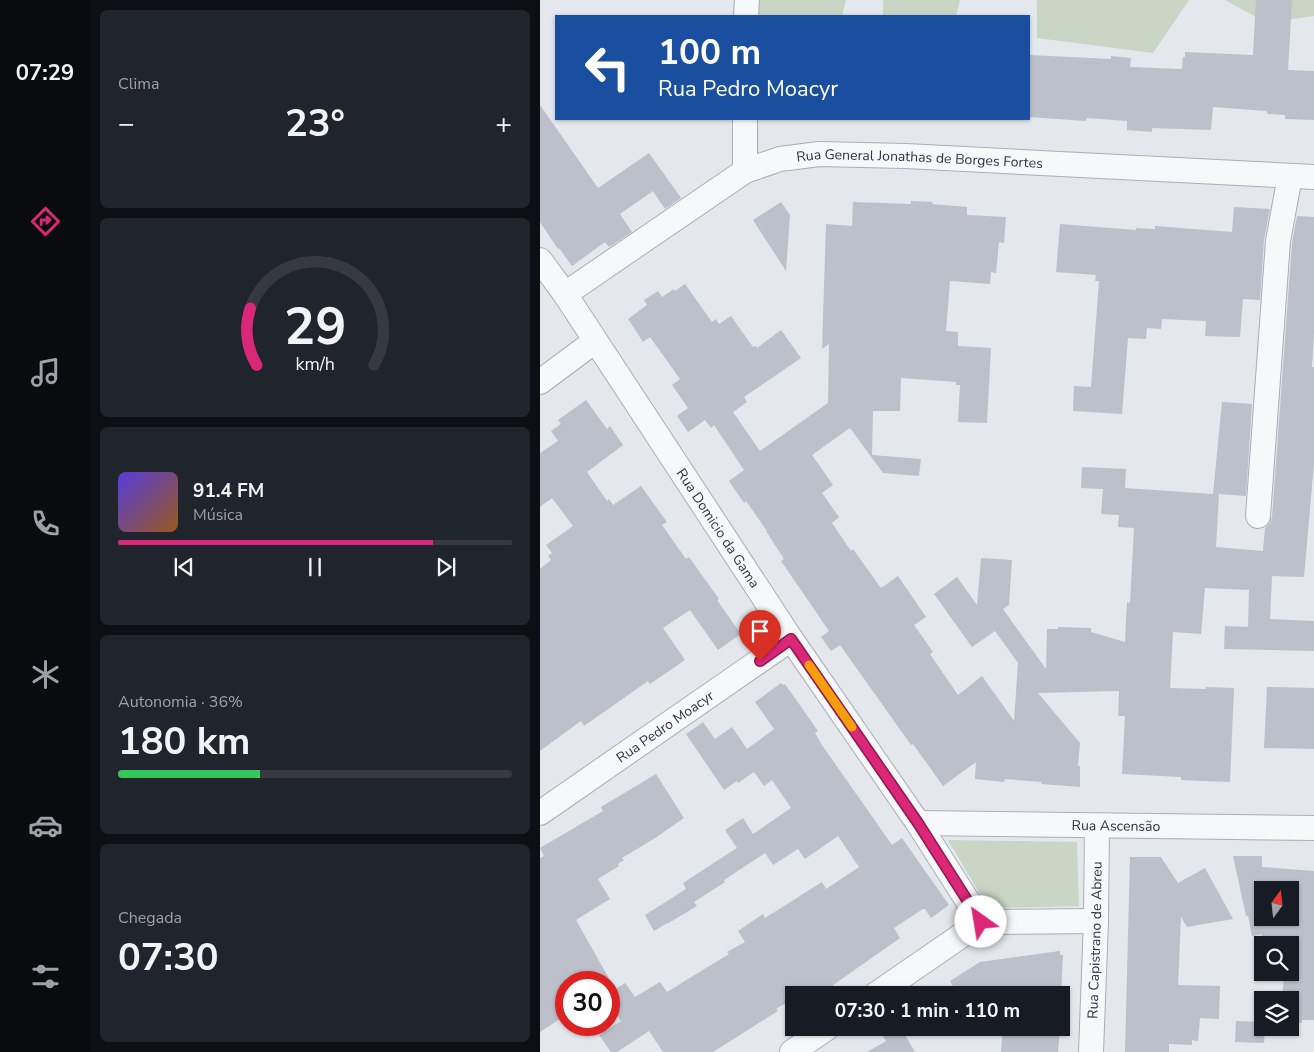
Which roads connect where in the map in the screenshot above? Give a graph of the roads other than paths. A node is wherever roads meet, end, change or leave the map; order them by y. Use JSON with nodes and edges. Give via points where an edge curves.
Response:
{"nodes":[{"id":1,"x":747,"y":0,"type":"edge"},
{"id":2,"x":746,"y":15,"type":"edge"},
{"id":3,"x":745,"y":120,"type":"edge"},
{"id":4,"x":745,"y":171,"type":"junction"},
{"id":5,"x":1290,"y":176,"type":"junction"},
{"id":6,"x":1314,"y":177,"type":"edge"},
{"id":7,"x":540,"y":260,"type":"edge"},
{"id":8,"x":565,"y":294,"type":"junction"},
{"id":9,"x":595,"y":341,"type":"junction"},
{"id":10,"x":540,"y":382,"type":"edge"},
{"id":11,"x":1258,"y":516,"type":"dead end"},
{"id":12,"x":791,"y":639,"type":"junction"},
{"id":13,"x":540,"y":813,"type":"edge"},
{"id":14,"x":918,"y":823,"type":"junction"},
{"id":15,"x":1097,"y":826,"type":"junction"},
{"id":16,"x":1314,"y":828,"type":"edge"},
{"id":17,"x":1096,"y":921,"type":"junction"},
{"id":18,"x":981,"y":922,"type":"junction"},
{"id":19,"x":888,"y":986,"type":"edge"},
{"id":20,"x":815,"y":1036,"type":"edge"},
{"id":21,"x":792,"y":1052,"type":"edge"},
{"id":22,"x":1092,"y":1052,"type":"edge"}],
"edges":[{"from":1,"to":2,"type":"street"},
{"from":3,"to":4,"type":"street"},
{"from":4,"to":5,"type":"street","name":"Rua General Jonathas de Borges Fortes","via":[[780,159],[819,154]]},
{"from":4,"to":8,"type":"street","name":"Rua General Jonathas de Borges Fortes"},
{"from":5,"to":6,"type":"street","name":"Rua General Jonathas de Borges Fortes"},
{"from":5,"to":11,"type":"street","via":[[1278,241]]},
{"from":7,"to":8,"type":"street","name":"Rua Domicio da Gama"},
{"from":8,"to":9,"type":"street","name":"Rua Domicio da Gama"},
{"from":9,"to":10,"type":"street"},
{"from":9,"to":12,"type":"street","name":"Rua Domicio da Gama"},
{"from":12,"to":13,"type":"street","name":"Rua Pedro Moacyr"},
{"from":12,"to":14,"type":"street","name":"Rua Domicio da Gama"},
{"from":14,"to":15,"type":"street","name":"Rua Ascensão"},
{"from":14,"to":18,"type":"street","name":"Rua Domicio da Gama"},
{"from":15,"to":16,"type":"street","name":"Rua Ascensão"},
{"from":15,"to":17,"type":"street","name":"Rua Capistrano de Abreu"},
{"from":17,"to":18,"type":"street"},
{"from":17,"to":22,"type":"street","name":"Rua Capistrano de Abreu"},
{"from":18,"to":19,"type":"street"},
{"from":20,"to":21,"type":"street"}]}
